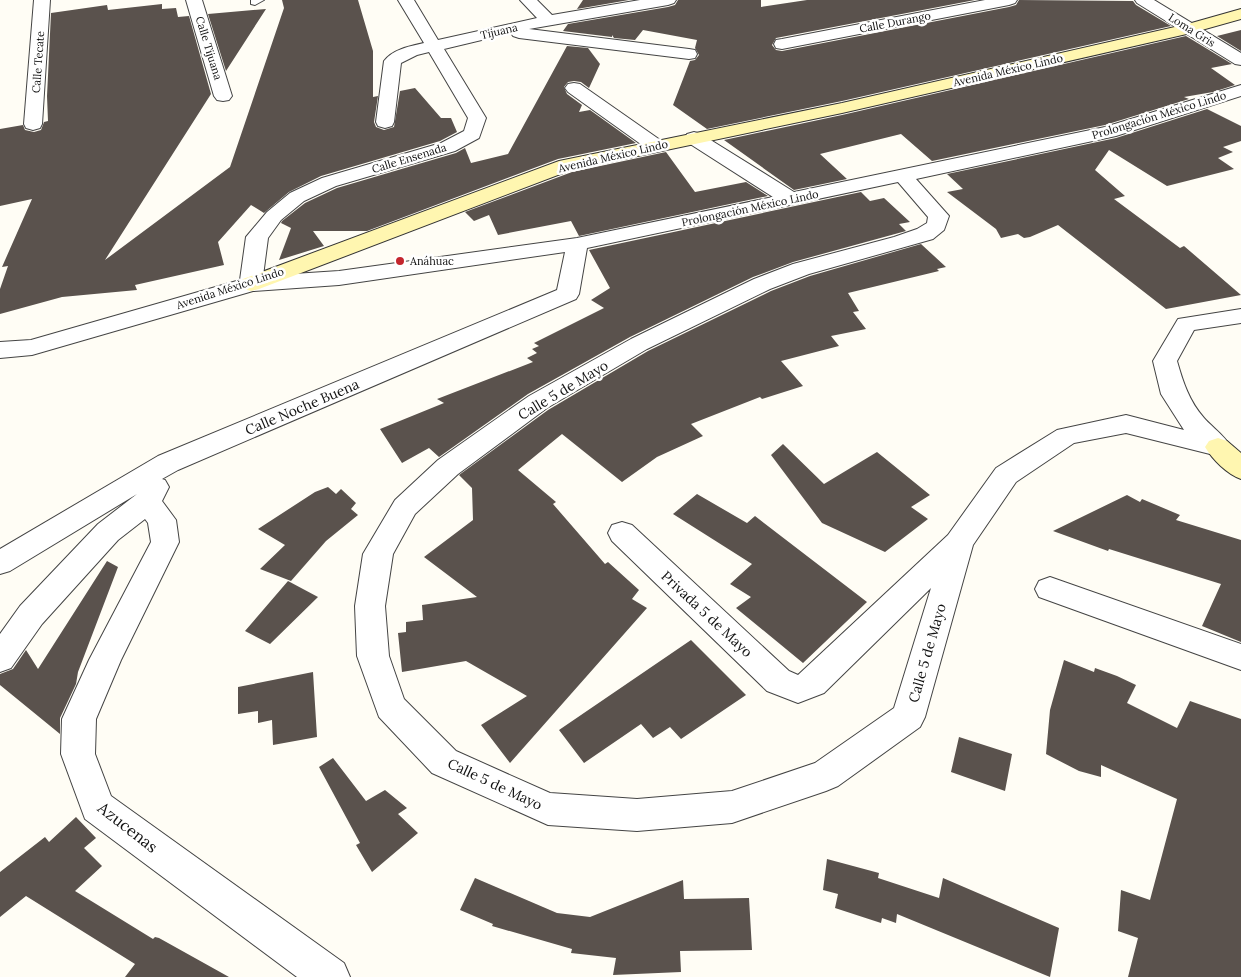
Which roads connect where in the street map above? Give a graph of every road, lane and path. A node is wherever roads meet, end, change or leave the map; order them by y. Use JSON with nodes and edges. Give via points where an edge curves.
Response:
{"nodes":[{"id":1,"x":42,"y":0,"type":"edge"},
{"id":2,"x":194,"y":0,"type":"edge"},
{"id":3,"x":406,"y":0,"type":"edge"},
{"id":4,"x":528,"y":0,"type":"edge"},
{"id":5,"x":668,"y":0,"type":"edge"},
{"id":6,"x":1009,"y":0,"type":"edge"},
{"id":7,"x":1143,"y":0,"type":"edge"},
{"id":8,"x":1241,"y":14,"type":"edge"},
{"id":9,"x":548,"y":20,"type":"junction"},
{"id":10,"x":1191,"y":28,"type":"junction"},
{"id":11,"x":498,"y":31,"type":"junction"},
{"id":12,"x":782,"y":44,"type":"dead end"},
{"id":13,"x":434,"y":45,"type":"junction"},
{"id":14,"x":689,"y":54,"type":"dead end"},
{"id":15,"x":1241,"y":60,"type":"edge"},
{"id":16,"x":574,"y":88,"type":"dead end"},
{"id":17,"x":1241,"y":90,"type":"edge"},
{"id":18,"x":223,"y":96,"type":"dead end"},
{"id":19,"x":384,"y":122,"type":"dead end"},
{"id":20,"x":33,"y":124,"type":"dead end"},
{"id":21,"x":694,"y":138,"type":"junction"},
{"id":22,"x":656,"y":146,"type":"junction"},
{"id":23,"x":903,"y":176,"type":"junction"},
{"id":24,"x":793,"y":200,"type":"junction"},
{"id":25,"x":577,"y":244,"type":"junction"},
{"id":26,"x":250,"y":284,"type":"junction"},
{"id":27,"x":1241,"y":316,"type":"edge"},
{"id":28,"x":0,"y":350,"type":"edge"},
{"id":29,"x":1218,"y":447,"type":"junction"},
{"id":30,"x":168,"y":463,"type":"junction"},
{"id":31,"x":1241,"y":468,"type":"edge"},
{"id":32,"x":147,"y":502,"type":"junction"},
{"id":33,"x":622,"y":533,"type":"dead end"},
{"id":34,"x":959,"y":542,"type":"junction"},
{"id":35,"x":0,"y":563,"type":"edge"},
{"id":36,"x":1050,"y":589,"type":"dead end"},
{"id":37,"x":1241,"y":657,"type":"edge"},
{"id":38,"x":0,"y":659,"type":"edge"},
{"id":39,"x":798,"y":689,"type":"joint"},
{"id":40,"x":330,"y":977,"type":"edge"}],
"edges":[{"from":1,"to":20,"type":"street","name":"Calle Tecate"},
{"from":2,"to":18,"type":"street","name":"Calle Tijuana"},
{"from":3,"to":13,"type":"street","name":"Calle Ensenada"},
{"from":4,"to":9,"type":"street"},
{"from":5,"to":9,"type":"street","name":"Tijuana"},
{"from":6,"to":12,"type":"street","name":"Calle Durango"},
{"from":7,"to":10,"type":"street","name":"Loma Gris"},
{"from":8,"to":10,"type":"street","name":"Avenida México Lindo"},
{"from":9,"to":11,"type":"street","name":"Tijuana"},
{"from":10,"to":15,"type":"street","name":"Loma Gris"},
{"from":10,"to":21,"type":"street","name":"Avenida México Lindo"},
{"from":11,"to":13,"type":"street","name":"Tijuana"},
{"from":11,"to":14,"type":"street"},
{"from":13,"to":19,"type":"street","name":"Tijuana","via":[[411,51],[393,61]]},
{"from":13,"to":26,"type":"street","name":"Calle Ensenada","via":[[477,118],[472,134],[448,147],[329,182],[298,196],[274,216],[257,237]]},
{"from":16,"to":22,"type":"street"},
{"from":17,"to":23,"type":"street","name":"Prolongación México Lindo","via":[[1108,132]]},
{"from":21,"to":22,"type":"street","name":"Avenida México Lindo"},
{"from":21,"to":24,"type":"street"},
{"from":22,"to":26,"type":"street","name":"Avenida México Lindo","via":[[566,165]]},
{"from":23,"to":24,"type":"street","name":"Prolongación México Lindo"},
{"from":23,"to":34,"type":"street","name":"Calle 5 de Mayo","via":[[939,216],[937,226],[926,234],[801,268],[657,335],[538,402],[448,467],[405,507],[378,554],[370,606],[373,656],[391,707],[444,762],[548,809],[637,815],[732,807],[826,775],[908,717]]},
{"from":24,"to":25,"type":"street","name":"Prolongación México Lindo"},
{"from":25,"to":26,"type":"street","name":"Prolongación México Lindo","via":[[339,278]]},
{"from":25,"to":30,"type":"street","name":"Calle Noche Buena","via":[[568,294]]},
{"from":26,"to":28,"type":"street","name":"Avenida México Lindo","via":[[32,347]]},
{"from":27,"to":29,"type":"street","via":[[1186,324],[1165,361],[1174,394],[1194,424]]},
{"from":29,"to":31,"type":"street","name":"Calle 5 de Mayo"},
{"from":29,"to":34,"type":"street","name":"Calle 5 de Mayo","via":[[1126,424],[1066,436],[1006,475]]},
{"from":30,"to":32,"type":"street"},
{"from":30,"to":35,"type":"street","name":"Calle Noche Buena"},
{"from":32,"to":38,"type":"street","via":[[108,532],[31,614]]},
{"from":32,"to":40,"type":"street","name":"Azucenas","via":[[162,520],[165,542],[79,719],[78,754],[97,807]]},
{"from":33,"to":39,"type":"street","name":"Privada 5 de Mayo","via":[[778,681]]},
{"from":34,"to":39,"type":"street","name":"Calle 5 de Mayo","via":[[814,683]]},
{"from":36,"to":37,"type":"street"}]}
